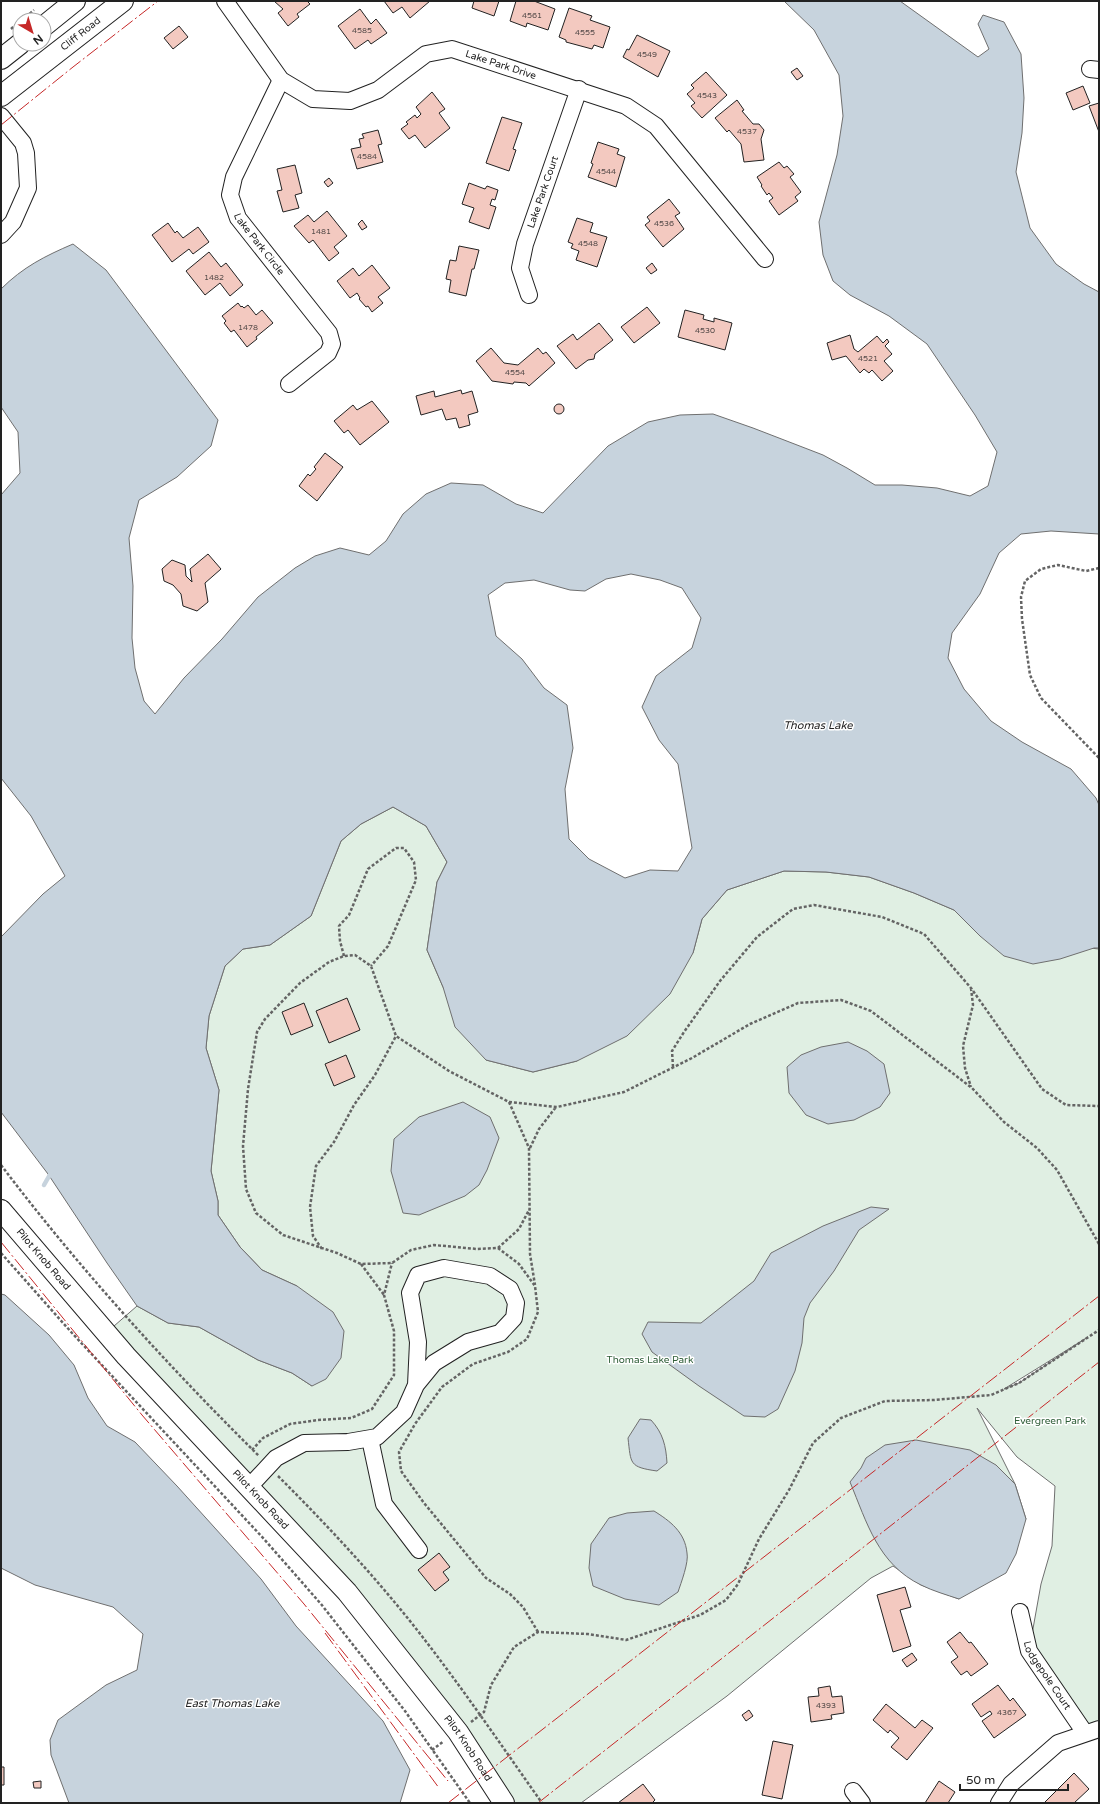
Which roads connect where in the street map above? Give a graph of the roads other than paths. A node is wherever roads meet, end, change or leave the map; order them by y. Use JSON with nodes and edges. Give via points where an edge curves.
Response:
{"nodes":[{"id":1,"x":75,"y":1,"type":"edge"},
{"id":2,"x":123,"y":1,"type":"edge"},
{"id":3,"x":225,"y":1,"type":"edge"},
{"id":4,"x":52,"y":20,"type":"edge"},
{"id":5,"x":12,"y":50,"type":"edge"},
{"id":6,"x":1,"y":59,"type":"edge"},
{"id":7,"x":281,"y":80,"type":"junction"},
{"id":8,"x":578,"y":89,"type":"junction"},
{"id":9,"x":1,"y":96,"type":"edge"},
{"id":10,"x":1,"y":116,"type":"edge"},
{"id":11,"x":1,"y":235,"type":"edge"},
{"id":12,"x":764,"y":259,"type":"dead end"},
{"id":13,"x":529,"y":295,"type":"dead end"},
{"id":14,"x":289,"y":384,"type":"dead end"},
{"id":15,"x":1,"y":1210,"type":"edge"},
{"id":16,"x":416,"y":1385,"type":"junction"},
{"id":17,"x":370,"y":1439,"type":"junction"},
{"id":18,"x":249,"y":1488,"type":"junction"},
{"id":19,"x":418,"y":1550,"type":"dead end"},
{"id":20,"x":1020,"y":1612,"type":"dead end"},
{"id":21,"x":1092,"y":1731,"type":"edge"},
{"id":22,"x":504,"y":1803,"type":"edge"},
{"id":23,"x":999,"y":1803,"type":"edge"}],
"edges":[{"from":1,"to":4,"type":"main road"},
{"from":2,"to":9,"type":"main road","name":"Cliff Road"},
{"from":3,"to":7,"type":"street","name":"Lake Park Drive"},
{"from":5,"to":6,"type":"main road"},
{"from":7,"to":8,"type":"street","name":"Lake Park Drive","via":[[313,99],[350,101],[378,90],[426,54],[452,49]]},
{"from":7,"to":14,"type":"street","name":"Lake Park Circle","via":[[234,177],[230,195],[238,218],[329,333],[332,344],[328,353]]},
{"from":8,"to":12,"type":"street","name":"Lake Park Drive","via":[[626,106],[656,126]]},
{"from":8,"to":13,"type":"street","name":"Lake Park Court","via":[[525,244],[520,268]]},
{"from":10,"to":11,"type":"street","via":[[23,143],[28,188],[13,222]]},
{"from":15,"to":18,"type":"main road","name":"Pilot Knob Road","via":[[126,1356]]},
{"from":16,"to":16,"type":"street","via":[[434,1363],[468,1342],[500,1333],[514,1318],[516,1303],[510,1289],[490,1276],[444,1268],[418,1275],[410,1293],[418,1342]]},
{"from":16,"to":17,"type":"street","via":[[404,1412],[377,1437]]},
{"from":17,"to":18,"type":"street","via":[[304,1443],[276,1458]]},
{"from":17,"to":19,"type":"street","via":[[384,1504]]},
{"from":18,"to":22,"type":"main road","name":"Pilot Knob Road","via":[[347,1592],[458,1732]]},
{"from":20,"to":21,"type":"street","name":"Lodgepole Court","via":[[1029,1651]]},
{"from":21,"to":23,"type":"street","via":[[1058,1743],[1011,1784]]}]}
